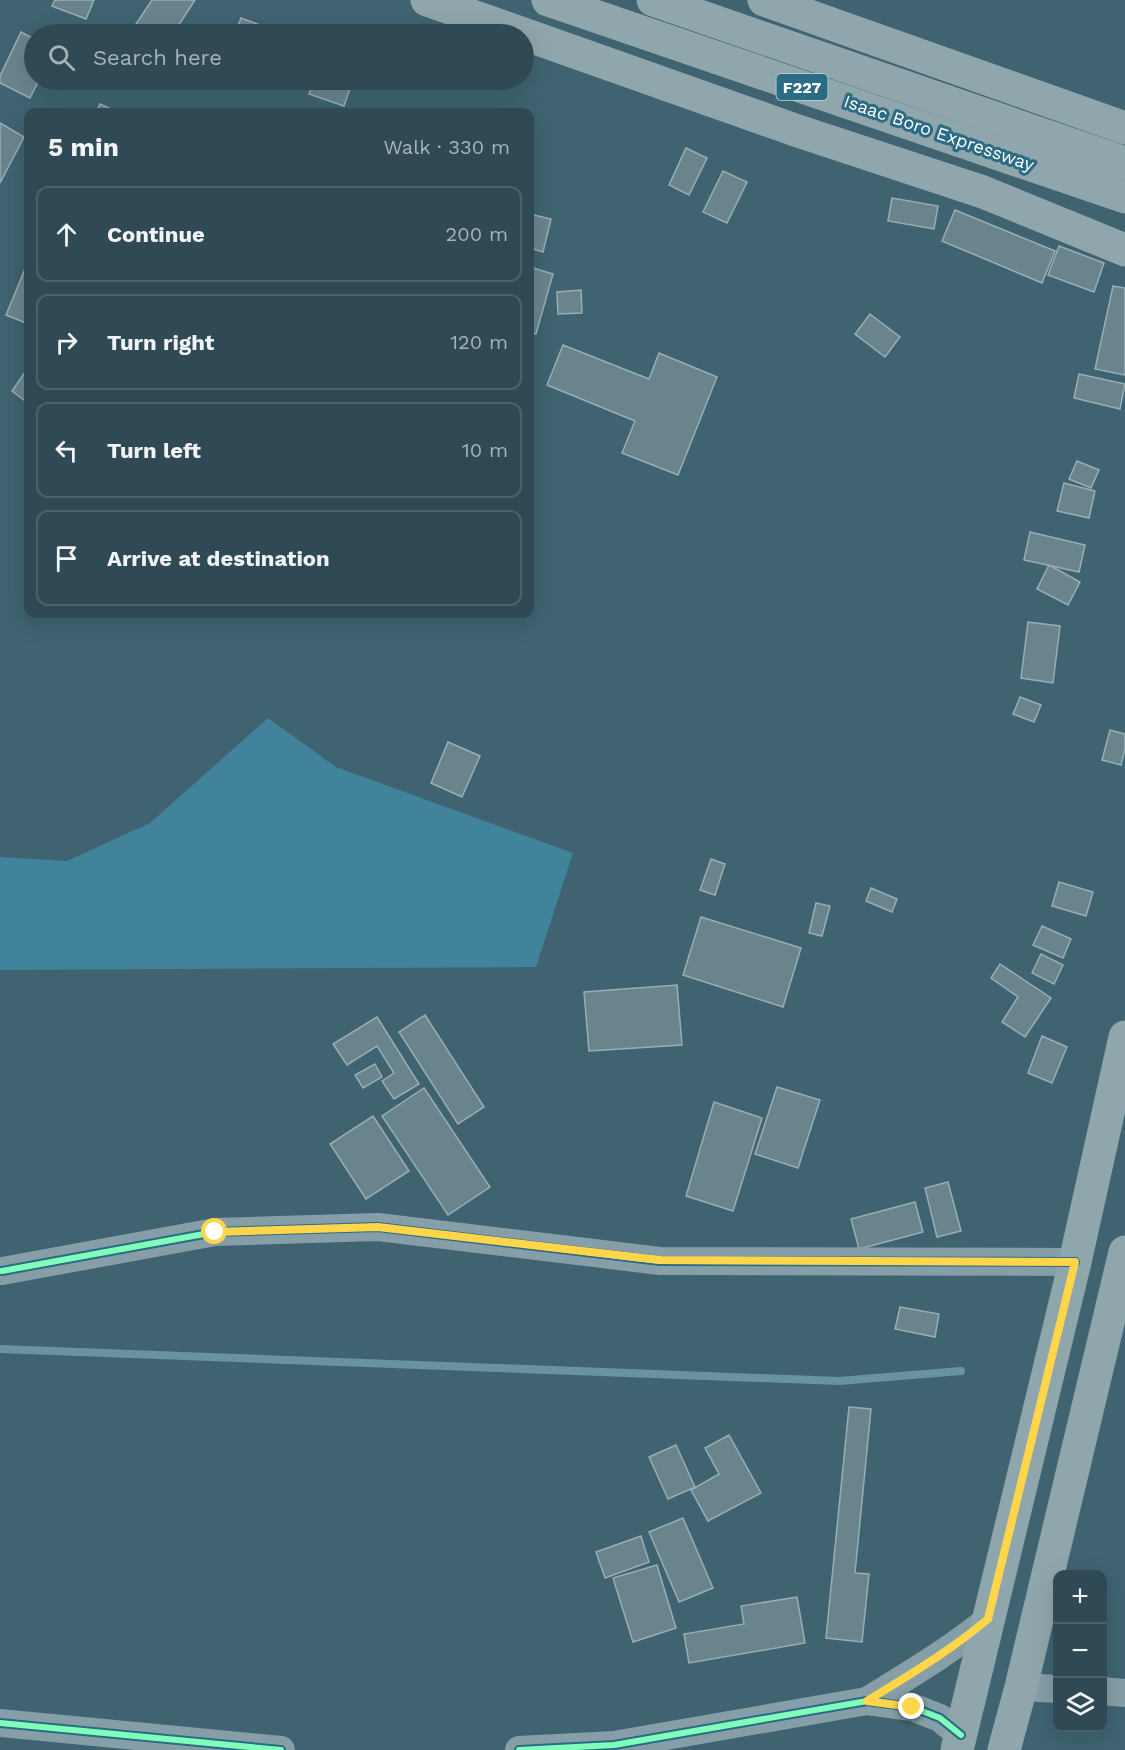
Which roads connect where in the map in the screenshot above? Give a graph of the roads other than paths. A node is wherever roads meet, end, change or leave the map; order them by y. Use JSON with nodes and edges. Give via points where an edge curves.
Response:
{"nodes":[{"id":1,"x":427,"y":0,"type":"edge"},
{"id":2,"x":548,"y":0,"type":"edge"},
{"id":3,"x":652,"y":0,"type":"edge"},
{"id":4,"x":764,"y":0,"type":"edge"},
{"id":5,"x":495,"y":24,"type":"edge"},
{"id":6,"x":534,"y":38,"type":"edge"},
{"id":7,"x":1125,"y":128,"type":"edge"},
{"id":8,"x":1125,"y":163,"type":"edge"},
{"id":9,"x":1125,"y":197,"type":"edge"},
{"id":10,"x":1125,"y":250,"type":"edge"},
{"id":11,"x":1125,"y":1037,"type":"edge"},
{"id":12,"x":1125,"y":1252,"type":"edge"},
{"id":13,"x":1075,"y":1262,"type":"junction"},
{"id":14,"x":2,"y":1271,"type":"dead end"},
{"id":15,"x":988,"y":1619,"type":"junction"},
{"id":16,"x":1021,"y":1687,"type":"junction"},
{"id":17,"x":1053,"y":1689,"type":"edge"},
{"id":18,"x":1107,"y":1691,"type":"edge"},
{"id":19,"x":1125,"y":1693,"type":"edge"},
{"id":20,"x":867,"y":1701,"type":"junction"},
{"id":21,"x":0,"y":1723,"type":"edge"},
{"id":22,"x":959,"y":1742,"type":"edge"},
{"id":23,"x":281,"y":1750,"type":"edge"},
{"id":24,"x":519,"y":1750,"type":"edge"},
{"id":25,"x":1004,"y":1750,"type":"edge"}],
"edges":[{"from":1,"to":5,"type":"main road"},
{"from":2,"to":9,"type":"main road","name":"Isaac Boro Expressway","number":"F227"},
{"from":3,"to":8,"type":"main road","name":"Isaac Boro Expressway","number":"F227"},
{"from":4,"to":7,"type":"main road"},
{"from":6,"to":10,"type":"main road","via":[[983,192]]},
{"from":11,"to":13,"type":"main road"},
{"from":12,"to":16,"type":"main road"},
{"from":13,"to":14,"type":"street","via":[[660,1260],[378,1227],[215,1232]]},
{"from":13,"to":15,"type":"main road"},
{"from":15,"to":20,"type":"street","via":[[942,1655]]},
{"from":15,"to":22,"type":"main road"},
{"from":16,"to":17,"type":"street"},
{"from":16,"to":25,"type":"main road"},
{"from":18,"to":19,"type":"street"},
{"from":20,"to":22,"type":"street","via":[[912,1707],[940,1718]]},
{"from":20,"to":24,"type":"street","via":[[614,1745]]},
{"from":21,"to":23,"type":"street"}]}
